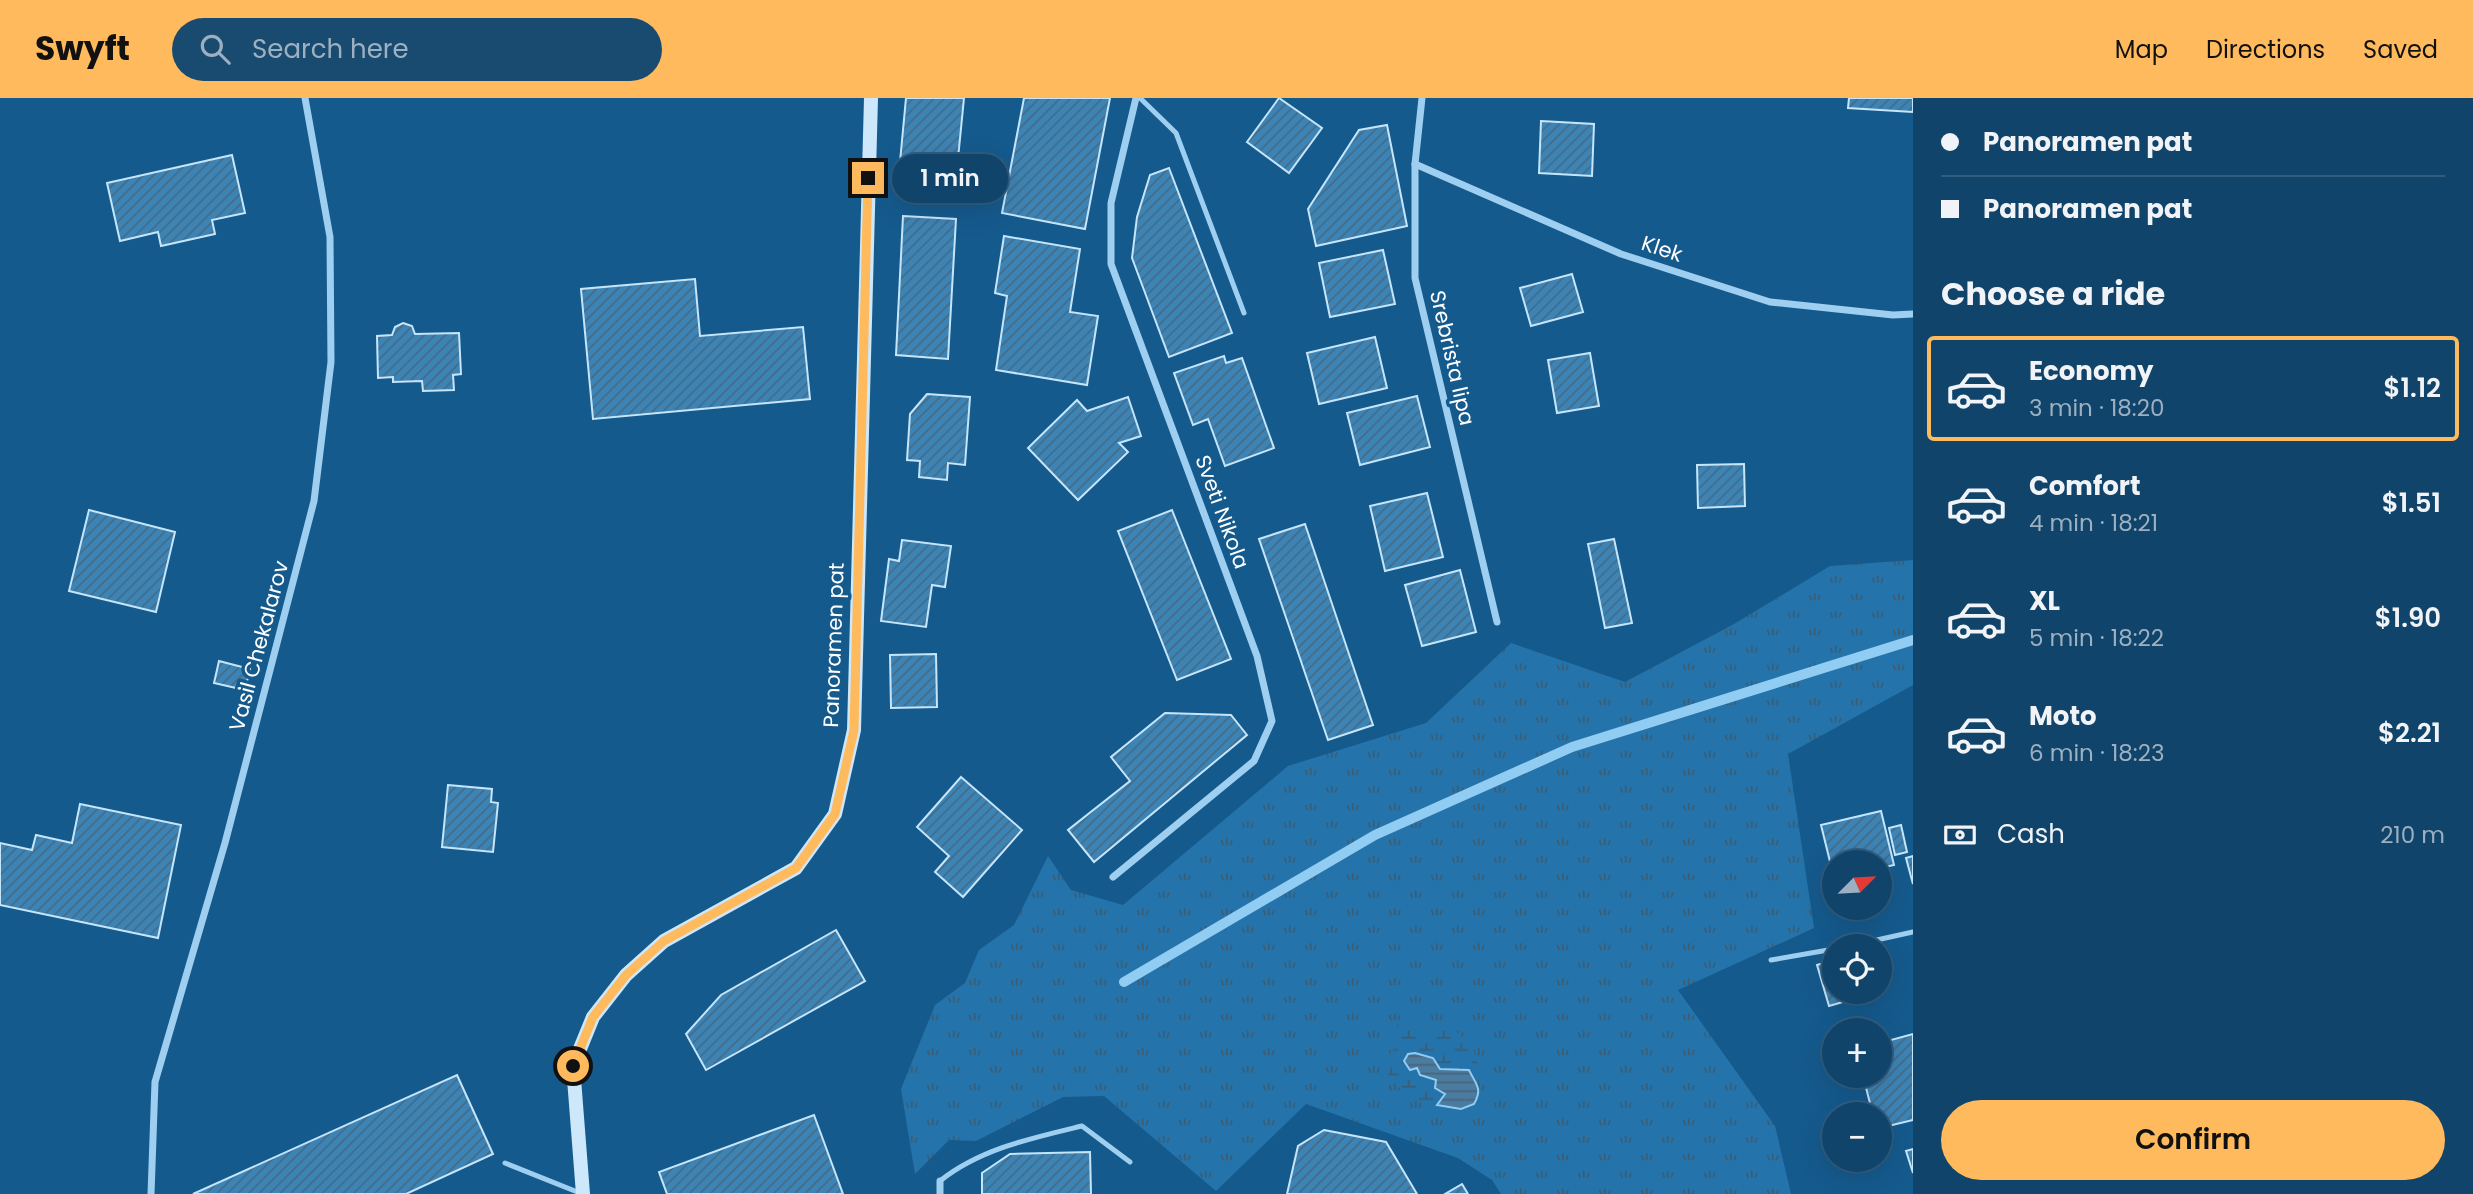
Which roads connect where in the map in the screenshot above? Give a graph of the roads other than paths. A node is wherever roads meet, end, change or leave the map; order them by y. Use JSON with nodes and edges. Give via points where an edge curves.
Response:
{"nodes":[{"id":1,"x":305,"y":98,"type":"edge"},
{"id":2,"x":871,"y":98,"type":"edge"},
{"id":3,"x":1138,"y":98,"type":"edge"},
{"id":4,"x":1422,"y":98,"type":"edge"},
{"id":5,"x":1415,"y":164,"type":"junction"},
{"id":6,"x":1244,"y":313,"type":"dead end"},
{"id":7,"x":1913,"y":314,"type":"edge"},
{"id":8,"x":1497,"y":622,"type":"dead end"},
{"id":9,"x":1113,"y":877,"type":"dead end"},
{"id":10,"x":1913,"y":932,"type":"edge"},
{"id":11,"x":1892,"y":937,"type":"edge"},
{"id":12,"x":1822,"y":951,"type":"edge"},
{"id":13,"x":1771,"y":960,"type":"dead end"},
{"id":14,"x":1130,"y":1162,"type":"dead end"},
{"id":15,"x":505,"y":1163,"type":"dead end"},
{"id":16,"x":940,"y":1181,"type":"joint"},
{"id":17,"x":150,"y":1194,"type":"edge"},
{"id":18,"x":583,"y":1194,"type":"edge"},
{"id":19,"x":940,"y":1194,"type":"edge"}],
"edges":[{"from":1,"to":17,"type":"street","name":"Vasil Chekalarov","via":[[330,237],[331,362],[314,501],[225,844],[155,1082]]},
{"from":2,"to":18,"type":"main road","name":"Panoramen pat","via":[[854,730],[835,814],[796,868],[664,941],[626,975],[593,1017],[573,1066]]},
{"from":3,"to":6,"type":"lane","via":[[1176,133]]},
{"from":3,"to":9,"type":"street","name":"Sveti Nikola","via":[[1111,203],[1111,264],[1257,656],[1272,721],[1254,761]]},
{"from":4,"to":5,"type":"street","name":"Srebrista lipa"},
{"from":5,"to":7,"type":"street","name":"Klek","via":[[1621,254],[1770,302]]},
{"from":5,"to":8,"type":"street","name":"Srebrista lipa","via":[[1415,278]]},
{"from":10,"to":11,"type":"lane"},
{"from":12,"to":13,"type":"lane"},
{"from":14,"to":16,"type":"lane","via":[[1082,1126],[1022,1140],[960,1164]]},
{"from":15,"to":18,"type":"lane"},
{"from":16,"to":19,"type":"street"}]}
